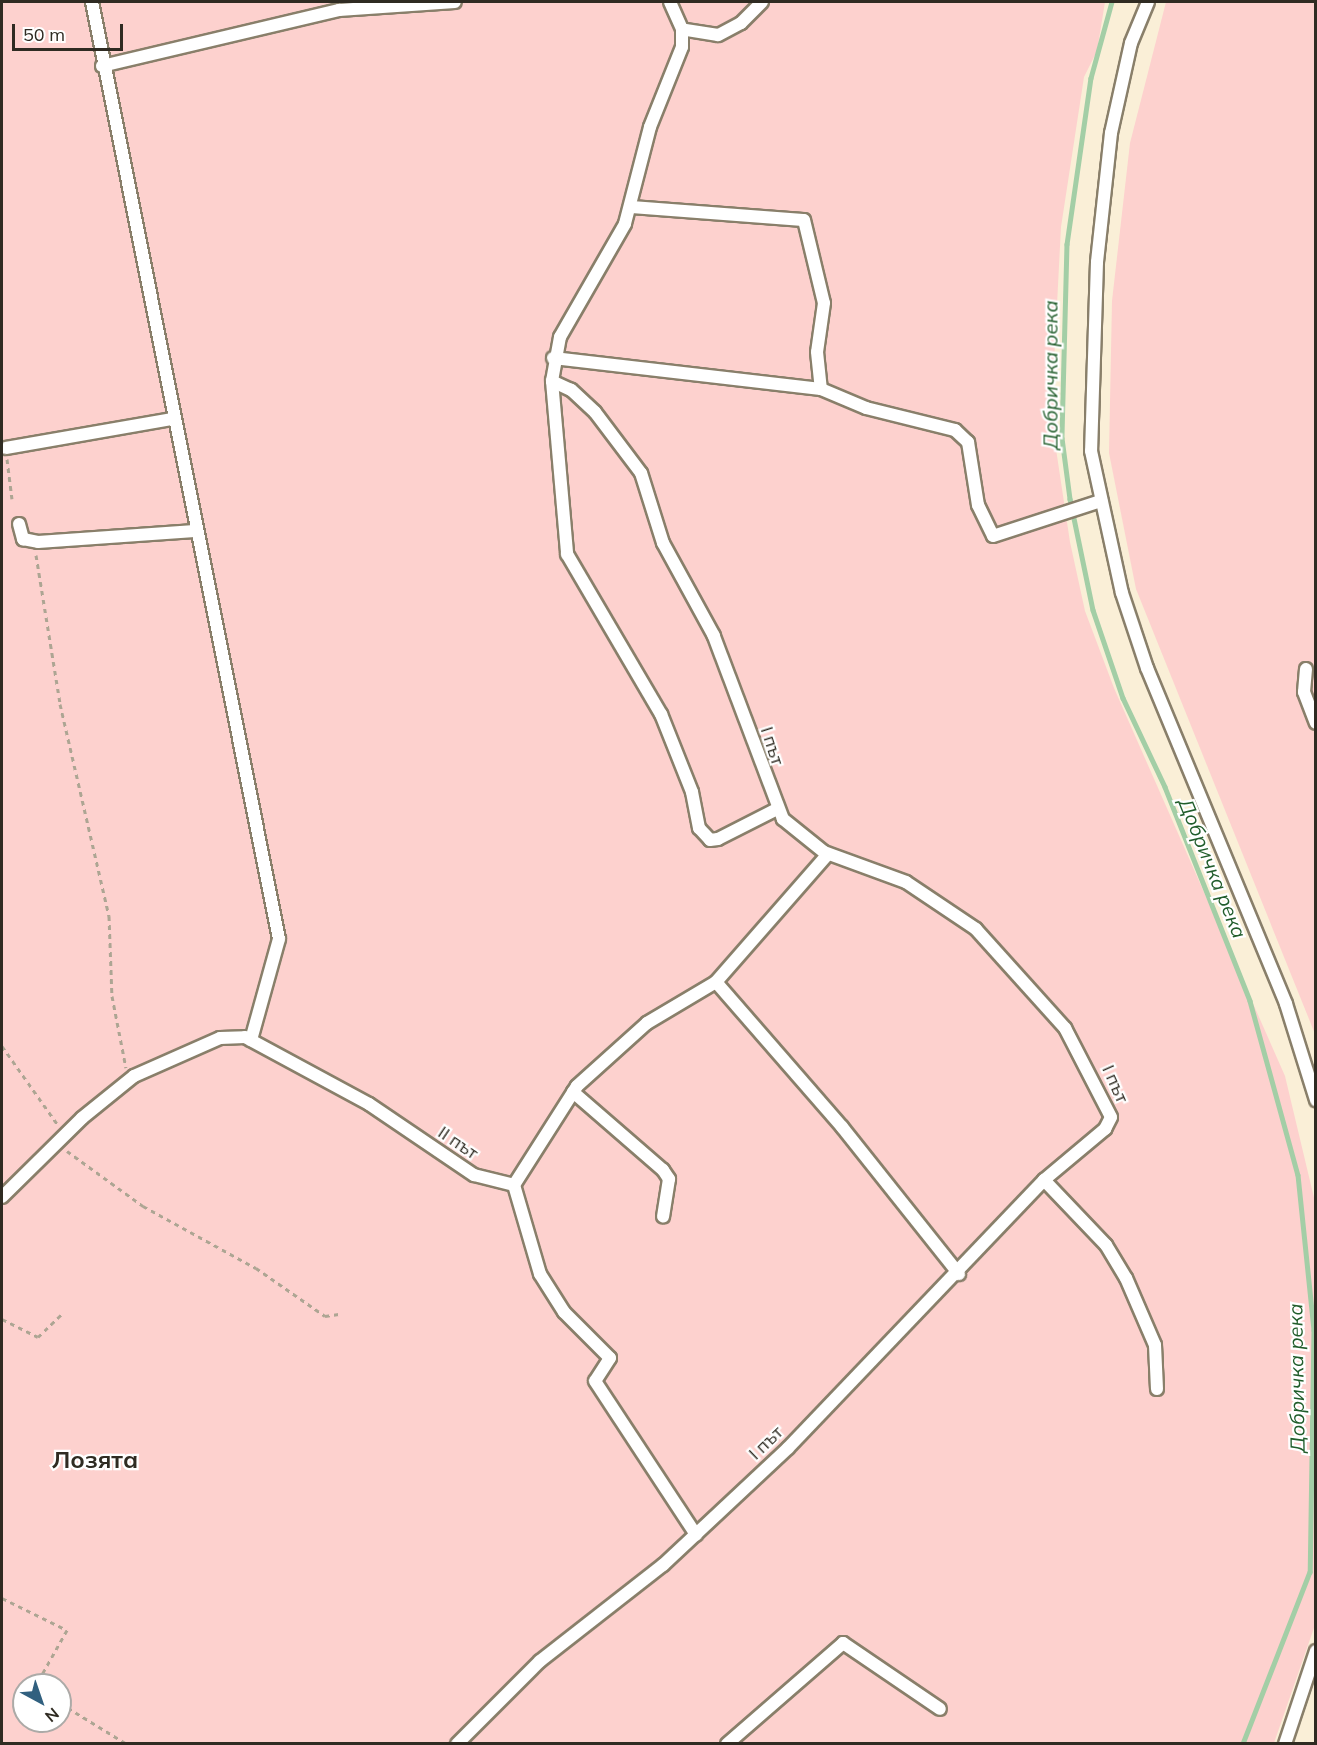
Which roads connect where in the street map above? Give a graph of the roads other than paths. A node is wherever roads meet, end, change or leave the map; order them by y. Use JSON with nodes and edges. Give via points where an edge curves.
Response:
{"nodes":[{"id":1,"x":93,"y":2,"type":"edge"},
{"id":2,"x":455,"y":2,"type":"edge"},
{"id":3,"x":670,"y":2,"type":"edge"},
{"id":4,"x":762,"y":2,"type":"edge"},
{"id":5,"x":1148,"y":2,"type":"edge"},
{"id":6,"x":682,"y":29,"type":"junction"},
{"id":7,"x":102,"y":66,"type":"junction"},
{"id":8,"x":631,"y":207,"type":"junction"},
{"id":9,"x":553,"y":358,"type":"junction"},
{"id":10,"x":552,"y":381,"type":"junction"},
{"id":11,"x":820,"y":389,"type":"junction"},
{"id":12,"x":172,"y":419,"type":"junction"},
{"id":13,"x":6,"y":448,"type":"road end"},
{"id":14,"x":1101,"y":501,"type":"junction"},
{"id":15,"x":19,"y":524,"type":"dead end"},
{"id":16,"x":195,"y":531,"type":"junction"},
{"id":17,"x":1306,"y":669,"type":"dead end"},
{"id":18,"x":1316,"y":723,"type":"edge"},
{"id":19,"x":777,"y":809,"type":"junction"},
{"id":20,"x":828,"y":854,"type":"junction"},
{"id":21,"x":716,"y":982,"type":"junction"},
{"id":22,"x":251,"y":1040,"type":"junction"},
{"id":23,"x":573,"y":1092,"type":"junction"},
{"id":24,"x":1316,"y":1100,"type":"edge"},
{"id":25,"x":1044,"y":1180,"type":"junction"},
{"id":26,"x":514,"y":1185,"type":"junction"},
{"id":27,"x":2,"y":1197,"type":"edge"},
{"id":28,"x":663,"y":1217,"type":"dead end"},
{"id":29,"x":959,"y":1274,"type":"junction"},
{"id":30,"x":1157,"y":1389,"type":"dead end"},
{"id":31,"x":696,"y":1535,"type":"junction"},
{"id":32,"x":1316,"y":1651,"type":"edge"},
{"id":33,"x":940,"y":1708,"type":"dead end"},
{"id":34,"x":457,"y":1743,"type":"edge"},
{"id":35,"x":727,"y":1743,"type":"edge"},
{"id":36,"x":1285,"y":1743,"type":"edge"}],
"edges":[{"from":1,"to":7,"type":"street"},
{"from":2,"to":7,"type":"street","via":[[339,10]]},
{"from":3,"to":6,"type":"street"},
{"from":4,"to":6,"type":"street","via":[[741,23],[718,35]]},
{"from":5,"to":14,"type":"street","via":[[1131,43],[1111,133],[1097,262],[1091,452]]},
{"from":6,"to":8,"type":"street","via":[[682,47],[650,127]]},
{"from":7,"to":12,"type":"street"},
{"from":8,"to":9,"type":"street"},
{"from":8,"to":11,"type":"street","via":[[804,220],[824,303],[817,352]]},
{"from":9,"to":10,"type":"street"},
{"from":9,"to":11,"type":"street"},
{"from":10,"to":19,"type":"street","name":"І път","via":[[571,390],[595,412],[641,473],[667,551],[732,680]]},
{"from":10,"to":19,"type":"street","via":[[567,554],[661,714],[692,792],[699,828],[710,840],[718,839]]},
{"from":11,"to":14,"type":"street","via":[[866,408],[955,430],[968,442],[978,505],[993,536]]},
{"from":12,"to":13,"type":"street"},
{"from":12,"to":16,"type":"street"},
{"from":14,"to":24,"type":"street","via":[[1147,668],[1286,1004]]},
{"from":15,"to":16,"type":"street","via":[[23,539],[38,542]]},
{"from":16,"to":22,"type":"street","via":[[224,642],[279,939]]},
{"from":17,"to":18,"type":"street","via":[[1304,692]]},
{"from":19,"to":20,"type":"street","name":"І път"},
{"from":20,"to":21,"type":"street"},
{"from":20,"to":25,"type":"street","name":"І път","via":[[906,882],[949,908],[1022,975],[1065,1028],[1111,1117],[1105,1129]]},
{"from":21,"to":23,"type":"street","via":[[647,1023]]},
{"from":21,"to":29,"type":"street","via":[[842,1126]]},
{"from":22,"to":26,"type":"street","name":"ІІ път","via":[[369,1104],[474,1175]]},
{"from":22,"to":27,"type":"street","name":"ІІ път","via":[[220,1038],[128,1080],[60,1138]]},
{"from":23,"to":26,"type":"street"},
{"from":23,"to":28,"type":"street","via":[[663,1170],[669,1179]]},
{"from":25,"to":29,"type":"street","name":"І път"},
{"from":25,"to":30,"type":"street","via":[[1106,1245],[1126,1278],[1155,1345]]},
{"from":26,"to":31,"type":"street","via":[[548,1290],[610,1358],[595,1381]]},
{"from":29,"to":31,"type":"street","name":"І път"},
{"from":31,"to":34,"type":"street","name":"І път","via":[[540,1661]]},
{"from":32,"to":36,"type":"street"},
{"from":33,"to":35,"type":"street","via":[[843,1643]]}]}
